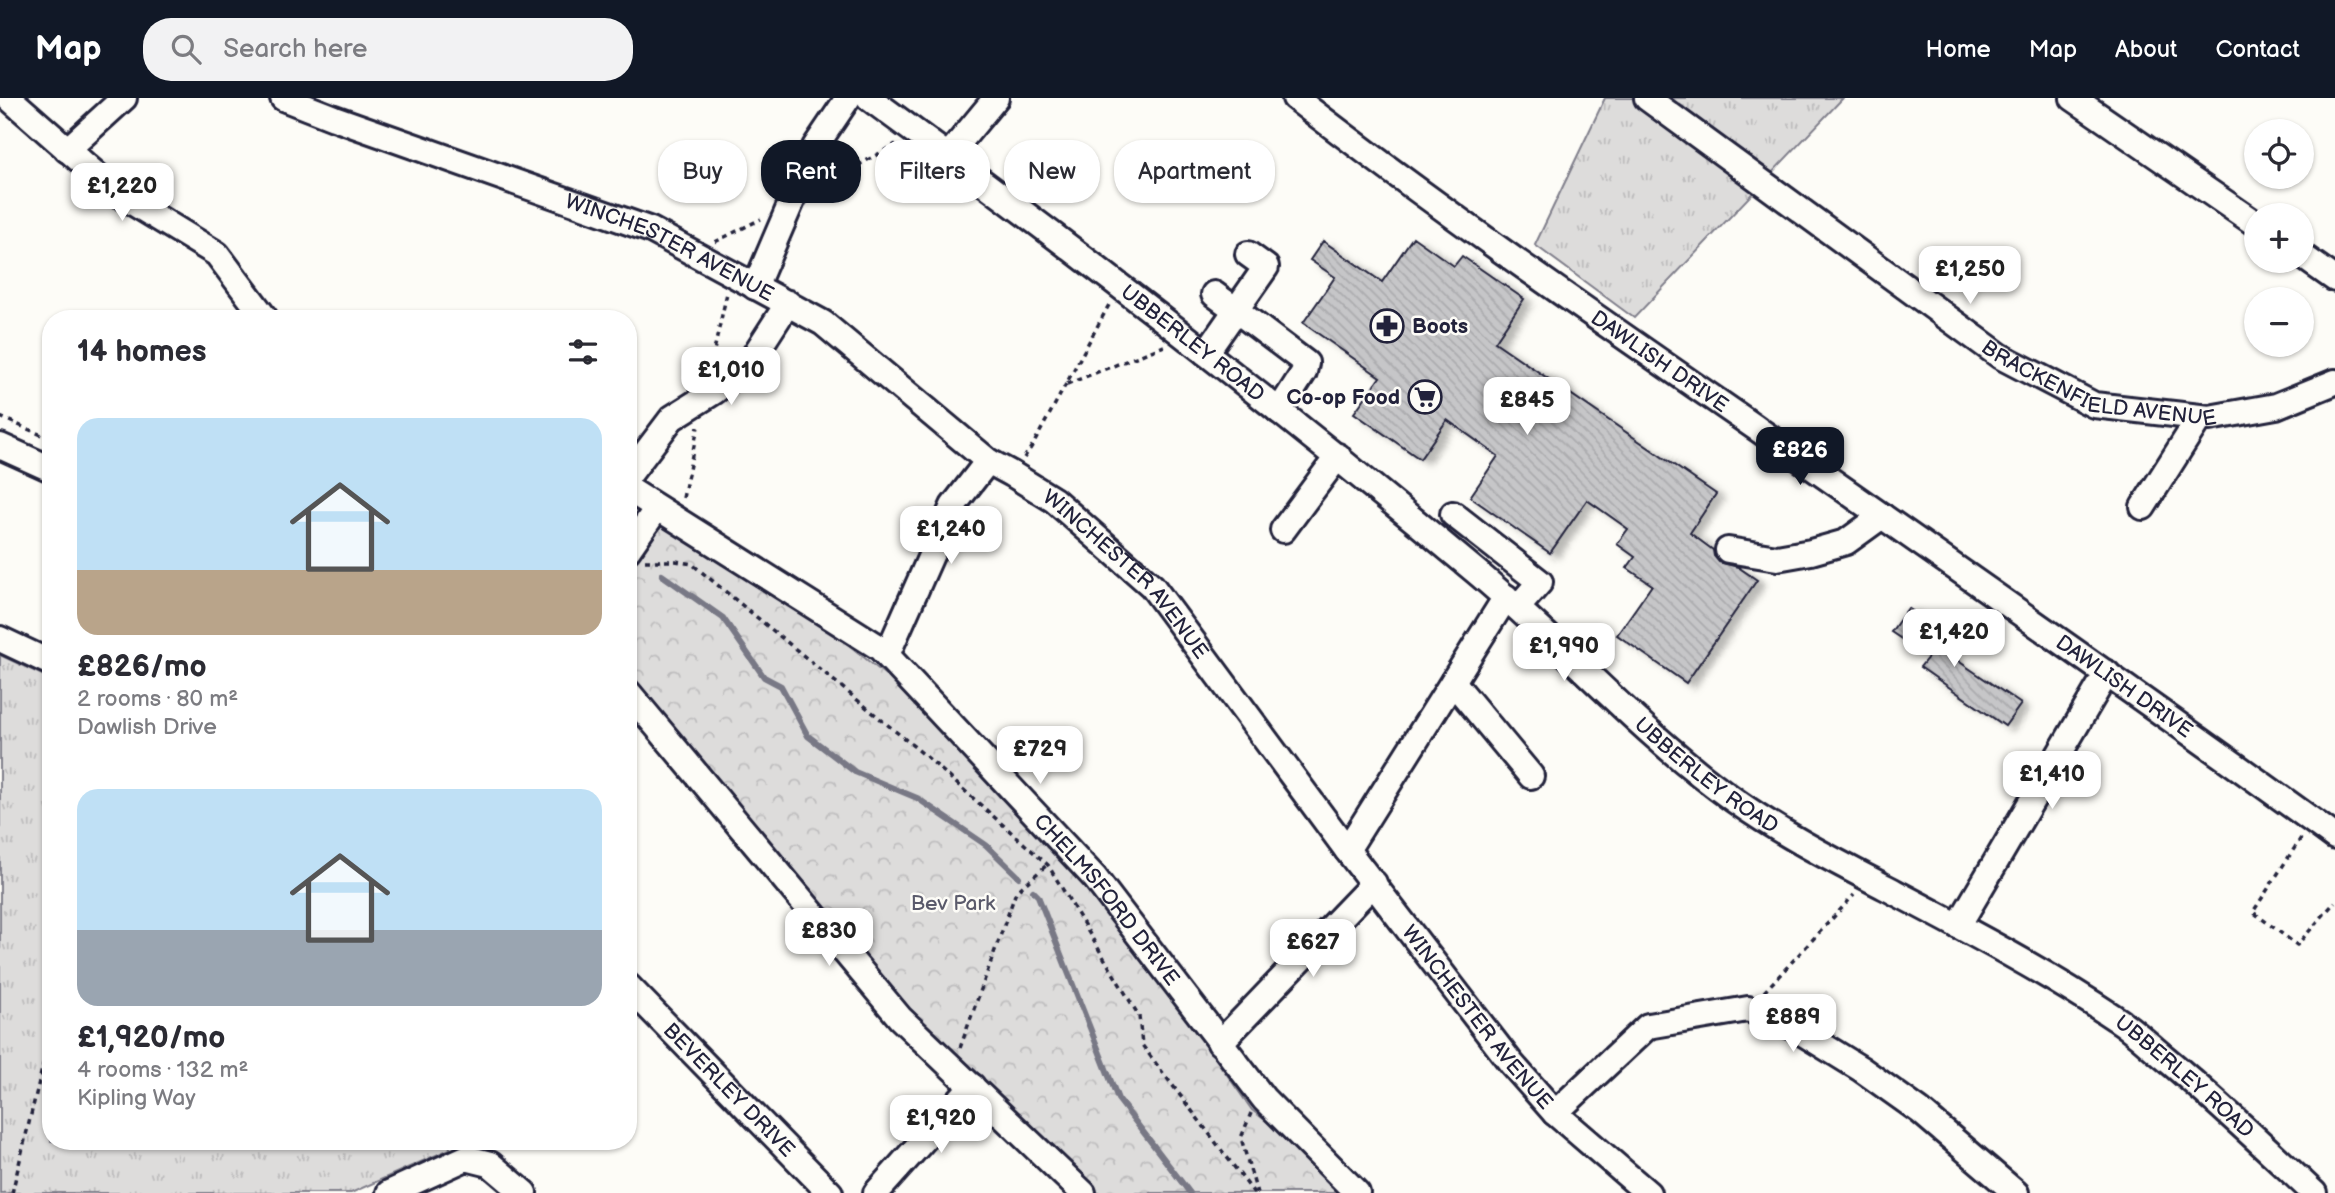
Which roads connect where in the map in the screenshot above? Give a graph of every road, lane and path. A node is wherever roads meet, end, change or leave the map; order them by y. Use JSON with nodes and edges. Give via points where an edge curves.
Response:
{"nodes":[{"id":1,"x":9,"y":98,"type":"edge"},
{"id":2,"x":124,"y":98,"type":"edge"},
{"id":3,"x":283,"y":98,"type":"edge"},
{"id":4,"x":848,"y":98,"type":"edge"},
{"id":5,"x":869,"y":98,"type":"edge"},
{"id":6,"x":996,"y":98,"type":"edge"},
{"id":7,"x":1295,"y":98,"type":"edge"},
{"id":8,"x":1647,"y":98,"type":"edge"},
{"id":9,"x":2073,"y":98,"type":"edge"},
{"id":10,"x":926,"y":140,"type":"edge"},
{"id":11,"x":961,"y":140,"type":"edge"},
{"id":12,"x":67,"y":150,"type":"junction"},
{"id":13,"x":990,"y":187,"type":"edge"},
{"id":14,"x":2244,"y":216,"type":"edge"},
{"id":15,"x":1248,"y":254,"type":"dead end"},
{"id":16,"x":2314,"y":264,"type":"edge"},
{"id":17,"x":2335,"y":279,"type":"edge"},
{"id":18,"x":1121,"y":284,"type":"junction"},
{"id":19,"x":755,"y":287,"type":"junction"},
{"id":20,"x":1214,"y":293,"type":"dead end"},
{"id":21,"x":788,"y":303,"type":"junction"},
{"id":22,"x":259,"y":310,"type":"edge"},
{"id":23,"x":1236,"y":310,"type":"junction"},
{"id":24,"x":1186,"y":338,"type":"junction"},
{"id":25,"x":1206,"y":353,"type":"junction"},
{"id":26,"x":2335,"y":382,"type":"edge"},
{"id":27,"x":1065,"y":385,"type":"junction"},
{"id":28,"x":1279,"y":411,"type":"junction"},
{"id":29,"x":0,"y":417,"type":"edge"},
{"id":30,"x":2200,"y":417,"type":"junction"},
{"id":31,"x":42,"y":435,"type":"edge"},
{"id":32,"x":0,"y":446,"type":"edge"},
{"id":33,"x":1338,"y":456,"type":"junction"},
{"id":34,"x":988,"y":461,"type":"junction"},
{"id":35,"x":637,"y":464,"type":"edge"},
{"id":36,"x":42,"y":465,"type":"edge"},
{"id":37,"x":1012,"y":474,"type":"junction"},
{"id":38,"x":637,"y":495,"type":"edge"},
{"id":39,"x":2143,"y":507,"type":"dead end"},
{"id":40,"x":657,"y":508,"type":"junction"},
{"id":41,"x":1453,"y":514,"type":"dead end"},
{"id":42,"x":1882,"y":516,"type":"junction"},
{"id":43,"x":1283,"y":530,"type":"dead end"},
{"id":44,"x":637,"y":549,"type":"edge"},
{"id":45,"x":1728,"y":550,"type":"dead end"},
{"id":46,"x":637,"y":555,"type":"edge"},
{"id":47,"x":1512,"y":602,"type":"junction"},
{"id":48,"x":0,"y":639,"type":"edge"},
{"id":49,"x":887,"y":655,"type":"junction"},
{"id":50,"x":42,"y":659,"type":"edge"},
{"id":51,"x":2106,"y":673,"type":"junction"},
{"id":52,"x":1453,"y":682,"type":"junction"},
{"id":53,"x":637,"y":703,"type":"edge"},
{"id":54,"x":1531,"y":776,"type":"dead end"},
{"id":55,"x":2312,"y":821,"type":"junction"},
{"id":56,"x":2335,"y":837,"type":"edge"},
{"id":57,"x":1065,"y":846,"type":"junction"},
{"id":58,"x":1348,"y":850,"type":"junction"},
{"id":59,"x":1048,"y":865,"type":"junction"},
{"id":60,"x":1869,"y":879,"type":"junction"},
{"id":61,"x":1374,"y":883,"type":"junction"},
{"id":62,"x":2335,"y":902,"type":"edge"},
{"id":63,"x":1958,"y":926,"type":"junction"},
{"id":64,"x":637,"y":995,"type":"edge"},
{"id":65,"x":1748,"y":1009,"type":"junction"},
{"id":66,"x":1220,"y":1043,"type":"junction"},
{"id":67,"x":953,"y":1068,"type":"junction"},
{"id":68,"x":42,"y":1069,"type":"edge"},
{"id":69,"x":972,"y":1086,"type":"junction"},
{"id":70,"x":1264,"y":1099,"type":"junction"},
{"id":71,"x":1555,"y":1113,"type":"junction"},
{"id":72,"x":464,"y":1150,"type":"edge"},
{"id":73,"x":12,"y":1193,"type":"edge"},
{"id":74,"x":389,"y":1193,"type":"edge"},
{"id":75,"x":524,"y":1193,"type":"edge"},
{"id":76,"x":830,"y":1193,"type":"edge"},
{"id":77,"x":876,"y":1193,"type":"edge"},
{"id":78,"x":1083,"y":1193,"type":"edge"},
{"id":79,"x":1255,"y":1193,"type":"edge"},
{"id":80,"x":1357,"y":1193,"type":"edge"},
{"id":81,"x":1648,"y":1193,"type":"edge"},
{"id":82,"x":2016,"y":1193,"type":"edge"},
{"id":83,"x":2314,"y":1193,"type":"edge"}],
"edges":[{"from":1,"to":12,"type":"street"},
{"from":2,"to":12,"type":"street"},
{"from":3,"to":19,"type":"street","name":"WINCHESTER AVENUE","via":[[651,230]]},
{"from":4,"to":19,"type":"street","via":[[815,147]]},
{"from":5,"to":10,"type":"street","name":"UBBERLEY ROAD"},
{"from":6,"to":11,"type":"street"},
{"from":7,"to":42,"type":"street","name":"DAWLISH DRIVE","via":[[1611,328]]},
{"from":8,"to":30,"type":"street","name":"BRACKENFIELD AVENUE","via":[[2000,356],[2094,405]]},
{"from":9,"to":14,"type":"street"},
{"from":12,"to":22,"type":"street","via":[[117,193],[217,254]]},
{"from":13,"to":18,"type":"street","name":"UBBERLEY ROAD"},
{"from":15,"to":23,"type":"street","via":[[1266,267]]},
{"from":16,"to":17,"type":"street"},
{"from":18,"to":24,"type":"street","name":"UBBERLEY ROAD"},
{"from":18,"to":27,"type":"path"},
{"from":19,"to":21,"type":"street","name":"WINCHESTER AVENUE"},
{"from":20,"to":23,"type":"street"},
{"from":21,"to":34,"type":"street","name":"WINCHESTER AVENUE","via":[[823,323]]},
{"from":21,"to":35,"type":"street","via":[[750,362],[672,418]]},
{"from":23,"to":25,"type":"street"},
{"from":23,"to":28,"type":"street","via":[[1306,363]]},
{"from":24,"to":25,"type":"street","name":"UBBERLEY ROAD"},
{"from":24,"to":27,"type":"path"},
{"from":25,"to":28,"type":"street","name":"UBBERLEY ROAD"},
{"from":26,"to":30,"type":"street","name":"BRACKENFIELD AVENUE","via":[[2276,406]]},
{"from":27,"to":37,"type":"path"},
{"from":28,"to":33,"type":"street","name":"UBBERLEY ROAD"},
{"from":29,"to":31,"type":"path"},
{"from":30,"to":39,"type":"street"},
{"from":32,"to":36,"type":"street"},
{"from":33,"to":43,"type":"street"},
{"from":33,"to":47,"type":"street","name":"UBBERLEY ROAD"},
{"from":34,"to":37,"type":"street","name":"WINCHESTER AVENUE"},
{"from":34,"to":49,"type":"street","via":[[953,506]]},
{"from":37,"to":58,"type":"street","name":"WINCHESTER AVENUE","via":[[1054,500],[1152,586]]},
{"from":38,"to":40,"type":"street","name":"CHELMSFORD DRIVE"},
{"from":40,"to":44,"type":"street"},
{"from":40,"to":49,"type":"street","name":"CHELMSFORD DRIVE"},
{"from":41,"to":47,"type":"street","via":[[1540,582]]},
{"from":42,"to":45,"type":"street","via":[[1846,542],[1820,544],[1781,567]]},
{"from":42,"to":51,"type":"street","name":"DAWLISH DRIVE"},
{"from":46,"to":59,"type":"path","via":[[692,564],[928,758]]},
{"from":47,"to":52,"type":"street"},
{"from":47,"to":60,"type":"street","name":"UBBERLEY ROAD","via":[[1623,708],[1704,777],[1804,845]]},
{"from":48,"to":50,"type":"street"},
{"from":49,"to":57,"type":"street","name":"CHELMSFORD DRIVE"},
{"from":51,"to":55,"type":"street","name":"DAWLISH DRIVE"},
{"from":51,"to":63,"type":"street"},
{"from":52,"to":54,"type":"street"},
{"from":52,"to":58,"type":"street"},
{"from":53,"to":67,"type":"street","via":[[900,1018]]},
{"from":55,"to":56,"type":"street","name":"DAWLISH DRIVE"},
{"from":55,"to":62,"type":"path","via":[[2253,912],[2297,945]]},
{"from":57,"to":59,"type":"path"},
{"from":57,"to":66,"type":"street","name":"CHELMSFORD DRIVE","via":[[1095,878]]},
{"from":58,"to":61,"type":"street","name":"WINCHESTER AVENUE"},
{"from":59,"to":67,"type":"path","via":[[1016,892]]},
{"from":59,"to":79,"type":"path","via":[[1139,1016],[1142,1045]]},
{"from":60,"to":63,"type":"street","name":"UBBERLEY ROAD"},
{"from":60,"to":65,"type":"path"},
{"from":61,"to":66,"type":"street"},
{"from":61,"to":71,"type":"street","name":"WINCHESTER AVENUE","via":[[1511,1063]]},
{"from":63,"to":83,"type":"street","name":"UBBERLEY ROAD","via":[[2119,1020]]},
{"from":64,"to":76,"type":"street","name":"BEVERLEY DRIVE"},
{"from":65,"to":71,"type":"street","via":[[1648,1027]]},
{"from":65,"to":82,"type":"street","via":[[1793,1027],[1861,1069],[1920,1111]]},
{"from":66,"to":70,"type":"street","name":"CHELMSFORD DRIVE"},
{"from":67,"to":69,"type":"street"},
{"from":68,"to":73,"type":"path"},
{"from":69,"to":77,"type":"street"},
{"from":69,"to":78,"type":"street"},
{"from":70,"to":79,"type":"path","via":[[1252,1111],[1241,1138]]},
{"from":70,"to":80,"type":"street","name":"CHELMSFORD DRIVE"},
{"from":71,"to":81,"type":"street","name":"WINCHESTER AVENUE"},
{"from":72,"to":74,"type":"street"},
{"from":72,"to":75,"type":"street","via":[[490,1164]]}]}
